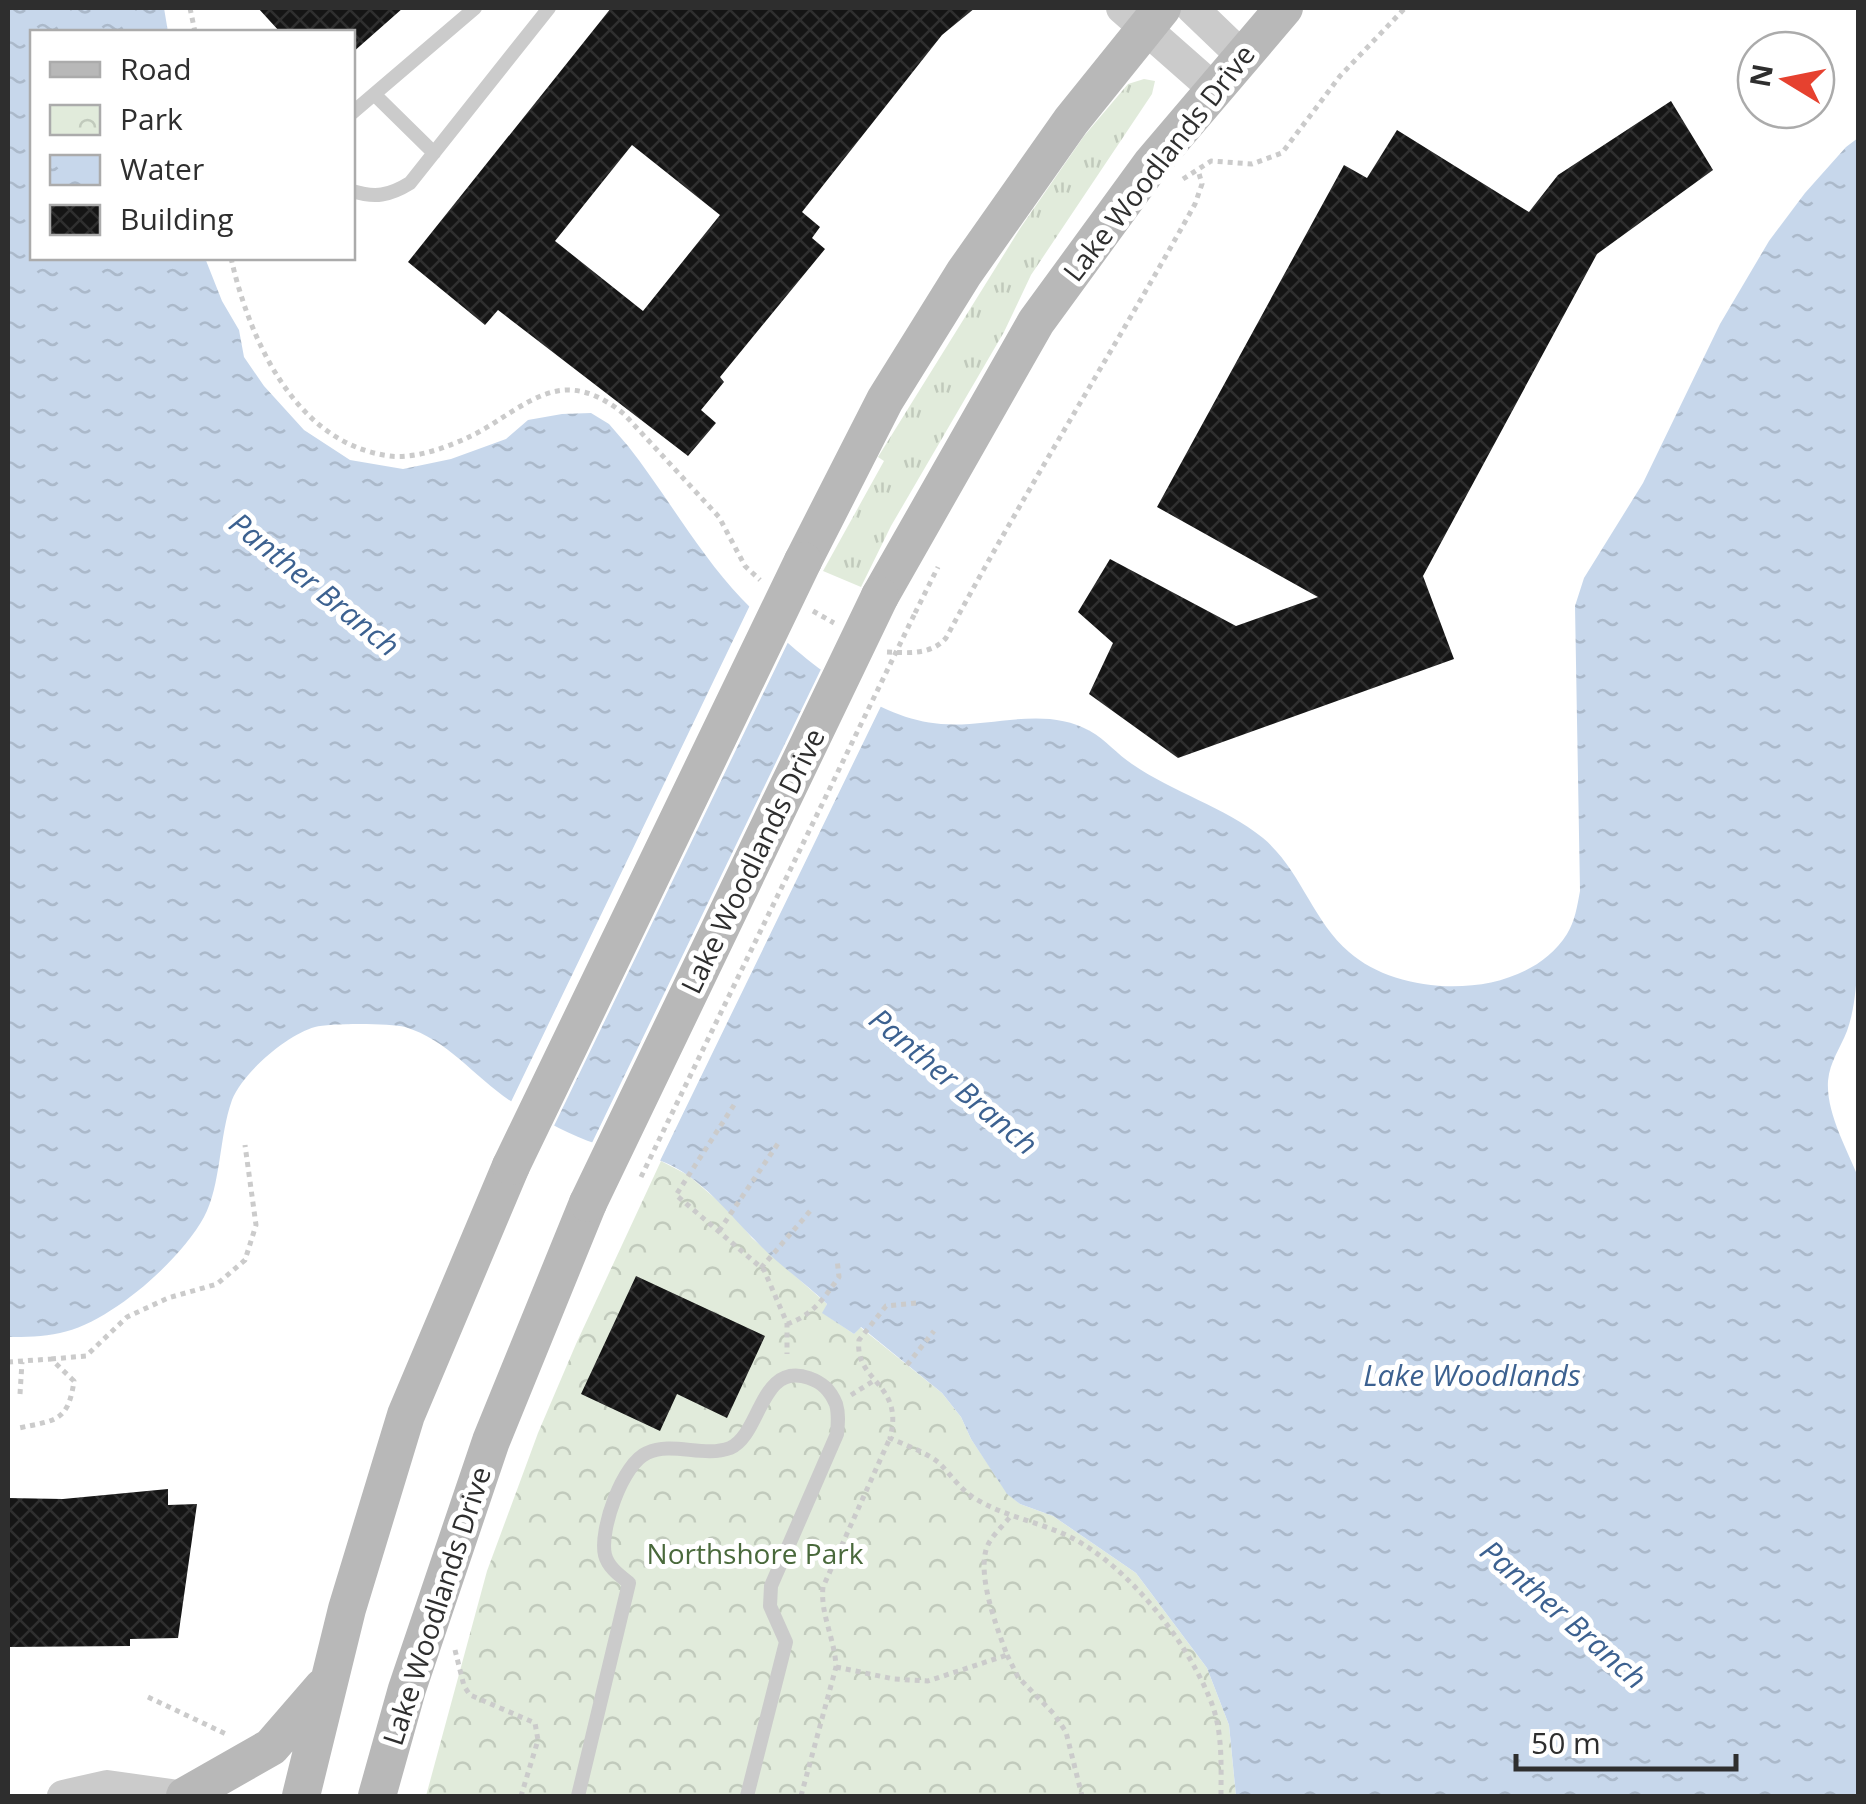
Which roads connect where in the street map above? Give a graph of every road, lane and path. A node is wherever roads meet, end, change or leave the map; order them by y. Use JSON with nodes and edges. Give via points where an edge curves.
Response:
{"nodes":[{"id":1,"x":475,"y":8,"type":"edge"},
{"id":2,"x":549,"y":8,"type":"edge"},
{"id":3,"x":1192,"y":8,"type":"edge"},
{"id":4,"x":1284,"y":8,"type":"edge"},
{"id":5,"x":1404,"y":8,"type":"edge"},
{"id":6,"x":1143,"y":14,"type":"edge"},
{"id":7,"x":1241,"y":55,"type":"junction"},
{"id":8,"x":1214,"y":89,"type":"junction"},
{"id":9,"x":375,"y":95,"type":"junction"},
{"id":10,"x":355,"y":111,"type":"edge"},
{"id":11,"x":434,"y":153,"type":"junction"},
{"id":12,"x":1198,"y":170,"type":"junction"},
{"id":13,"x":1176,"y":185,"type":"dead end"},
{"id":14,"x":355,"y":192,"type":"edge"},
{"id":15,"x":232,"y":260,"type":"edge"},
{"id":16,"x":941,"y":561,"type":"dead end"},
{"id":17,"x":771,"y":586,"type":"dead end"},
{"id":18,"x":802,"y":604,"type":"dead end"},
{"id":19,"x":834,"y":622,"type":"dead end"},
{"id":20,"x":886,"y":652,"type":"dead end"},
{"id":21,"x":734,"y":1106,"type":"dead end"},
{"id":22,"x":779,"y":1142,"type":"dead end"},
{"id":23,"x":245,"y":1145,"type":"dead end"},
{"id":24,"x":638,"y":1183,"type":"dead end"},
{"id":25,"x":811,"y":1210,"type":"dead end"},
{"id":26,"x":719,"y":1231,"type":"junction"},
{"id":27,"x":837,"y":1259,"type":"dead end"},
{"id":28,"x":762,"y":1268,"type":"junction"},
{"id":29,"x":916,"y":1303,"type":"dead end"},
{"id":30,"x":787,"y":1324,"type":"junction"},
{"id":31,"x":934,"y":1331,"type":"dead end"},
{"id":32,"x":51,"y":1360,"type":"junction"},
{"id":33,"x":8,"y":1362,"type":"edge"},
{"id":34,"x":22,"y":1362,"type":"junction"},
{"id":35,"x":907,"y":1365,"type":"dead end"},
{"id":36,"x":787,"y":1377,"type":"junction"},
{"id":37,"x":20,"y":1394,"type":"dead end"},
{"id":38,"x":19,"y":1428,"type":"dead end"},
{"id":39,"x":890,"y":1438,"type":"junction"},
{"id":40,"x":1010,"y":1517,"type":"junction"},
{"id":41,"x":459,"y":1636,"type":"dead end"},
{"id":42,"x":1007,"y":1655,"type":"junction"},
{"id":43,"x":836,"y":1667,"type":"junction"},
{"id":44,"x":328,"y":1682,"type":"junction"},
{"id":45,"x":63,"y":1796,"type":"edge"},
{"id":46,"x":182,"y":1796,"type":"edge"},
{"id":47,"x":301,"y":1796,"type":"edge"},
{"id":48,"x":377,"y":1796,"type":"edge"},
{"id":49,"x":522,"y":1796,"type":"edge"},
{"id":50,"x":578,"y":1796,"type":"edge"},
{"id":51,"x":747,"y":1796,"type":"edge"},
{"id":52,"x":801,"y":1796,"type":"edge"},
{"id":53,"x":1082,"y":1796,"type":"edge"},
{"id":54,"x":1221,"y":1796,"type":"edge"}],
"edges":[{"from":1,"to":9,"type":"lane"},
{"from":2,"to":11,"type":"lane"},
{"from":3,"to":7,"type":"street"},
{"from":4,"to":7,"type":"main road","name":"Lake Woodlands Drive"},
{"from":5,"to":12,"type":"path","via":[[1340,76],[1282,153],[1252,164],[1211,161]]},
{"from":6,"to":8,"type":"street"},
{"from":6,"to":44,"type":"main road","bridge":true,"via":[[884,400],[803,561],[511,1166],[406,1415]]},
{"from":7,"to":8,"type":"main road","name":"Lake Woodlands Drive"},
{"from":8,"to":48,"type":"main road","name":"Lake Woodlands Drive","bridge":true,"via":[[1036,322],[880,596],[588,1203],[491,1441]]},
{"from":9,"to":10,"type":"lane"},
{"from":9,"to":11,"type":"lane"},
{"from":11,"to":14,"type":"lane","via":[[393,194]]},
{"from":12,"to":13,"type":"path"},
{"from":12,"to":20,"type":"path","via":[[1202,184],[1195,204],[946,638],[937,648]]},
{"from":15,"to":17,"type":"path","via":[[263,352],[282,384],[315,421],[359,448],[393,456],[432,451],[542,397],[586,393],[624,414],[720,517],[745,566]]},
{"from":16,"to":24,"type":"path","bridge":true},
{"from":18,"to":19,"type":"path"},
{"from":21,"to":26,"type":"path","via":[[676,1195]]},
{"from":22,"to":26,"type":"path"},
{"from":23,"to":32,"type":"path","via":[[256,1225],[244,1260],[217,1284],[127,1317],[86,1356]]},
{"from":25,"to":28,"type":"path"},
{"from":26,"to":28,"type":"path"},
{"from":27,"to":30,"type":"path","via":[[838,1278],[823,1300]]},
{"from":28,"to":30,"type":"path"},
{"from":29,"to":39,"type":"path","via":[[886,1306],[859,1340],[860,1358],[892,1400]]},
{"from":30,"to":36,"type":"path"},
{"from":31,"to":35,"type":"path"},
{"from":32,"to":34,"type":"path"},
{"from":32,"to":38,"type":"path","via":[[74,1382],[70,1406],[56,1420]]},
{"from":33,"to":34,"type":"path"},
{"from":34,"to":37,"type":"path"},
{"from":36,"to":50,"type":"lane","via":[[731,1448],[651,1450],[629,1470],[602,1538],[606,1559],[629,1583]]},
{"from":36,"to":51,"type":"lane","via":[[825,1386],[839,1414],[837,1434],[771,1586],[770,1606],[786,1642]]},
{"from":39,"to":40,"type":"path","via":[[937,1461],[972,1497]]},
{"from":39,"to":43,"type":"path","via":[[823,1586]]},
{"from":40,"to":42,"type":"path","via":[[990,1542],[984,1566]]},
{"from":40,"to":54,"type":"path","via":[[1041,1524],[1114,1566],[1175,1635],[1210,1700],[1220,1739]]},
{"from":41,"to":49,"type":"path","via":[[455,1650],[470,1695],[535,1723],[534,1761]]},
{"from":42,"to":43,"type":"path","via":[[928,1681]]},
{"from":42,"to":53,"type":"path","via":[[1018,1677],[1060,1720]]},
{"from":43,"to":52,"type":"path"},
{"from":44,"to":46,"type":"main road","via":[[271,1747]]},
{"from":44,"to":47,"type":"main road"},
{"from":45,"to":46,"type":"street","via":[[108,1786]]}]}
